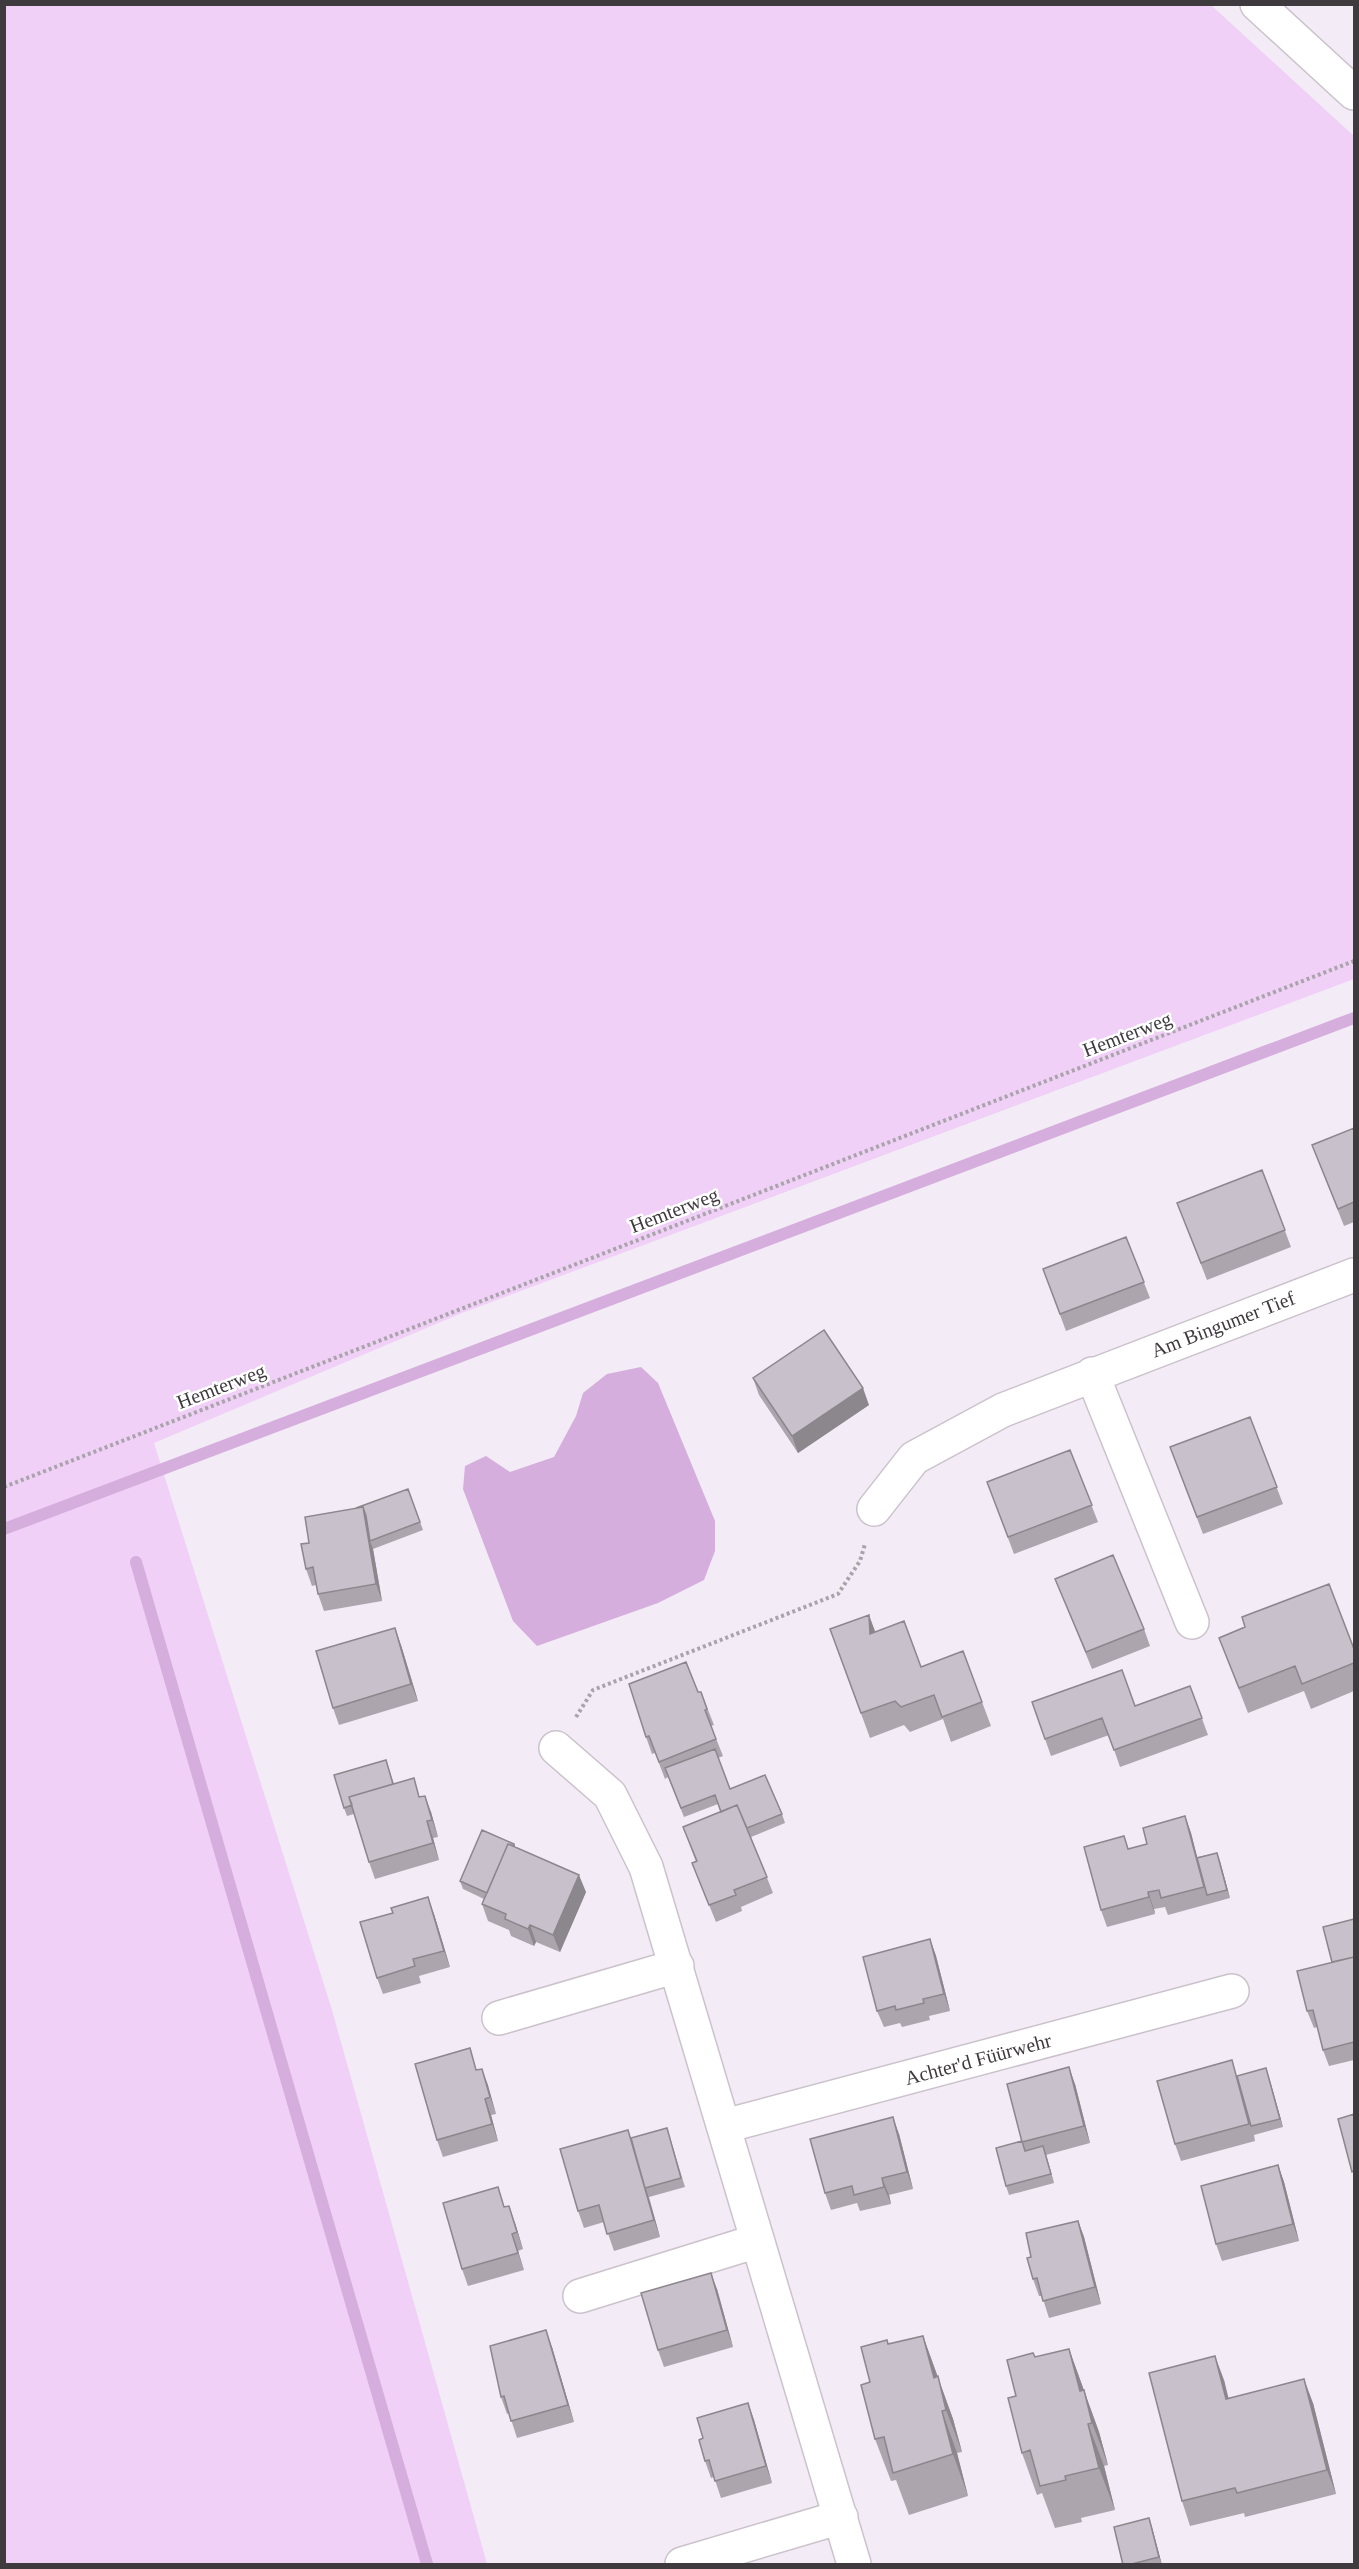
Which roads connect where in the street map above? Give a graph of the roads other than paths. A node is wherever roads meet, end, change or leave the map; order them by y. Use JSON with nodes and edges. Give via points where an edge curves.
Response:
{"nodes":[{"id":1,"x":1257,"y":4,"type":"edge"},
{"id":2,"x":1354,"y":93,"type":"edge"},
{"id":3,"x":1354,"y":1275,"type":"edge"},
{"id":4,"x":1092,"y":1374,"type":"junction"},
{"id":5,"x":874,"y":1509,"type":"road end"},
{"id":6,"x":1192,"y":1622,"type":"dead end"},
{"id":7,"x":556,"y":1748,"type":"road end"},
{"id":8,"x":677,"y":1966,"type":"junction"},
{"id":9,"x":1232,"y":1991,"type":"dead end"},
{"id":10,"x":499,"y":2018,"type":"dead end"},
{"id":11,"x":725,"y":2126,"type":"junction"},
{"id":12,"x":757,"y":2241,"type":"junction"},
{"id":13,"x":580,"y":2296,"type":"dead end"},
{"id":14,"x":841,"y":2517,"type":"junction"},
{"id":15,"x":682,"y":2565,"type":"edge"},
{"id":16,"x":854,"y":2565,"type":"edge"}],
"edges":[{"from":1,"to":2,"type":"street"},
{"from":3,"to":4,"type":"street","name":"Am Bingumer Tief"},
{"from":4,"to":5,"type":"street","name":"Am Bingumer Tief","via":[[1003,1410],[914,1458]]},
{"from":4,"to":6,"type":"street"},
{"from":7,"to":8,"type":"street","via":[[610,1795],[646,1867]]},
{"from":8,"to":10,"type":"street"},
{"from":8,"to":11,"type":"street"},
{"from":9,"to":11,"type":"street","name":"Achter'd Füürwehr"},
{"from":11,"to":12,"type":"street"},
{"from":12,"to":13,"type":"street"},
{"from":12,"to":14,"type":"street"},
{"from":14,"to":15,"type":"street"},
{"from":14,"to":16,"type":"street"}]}
